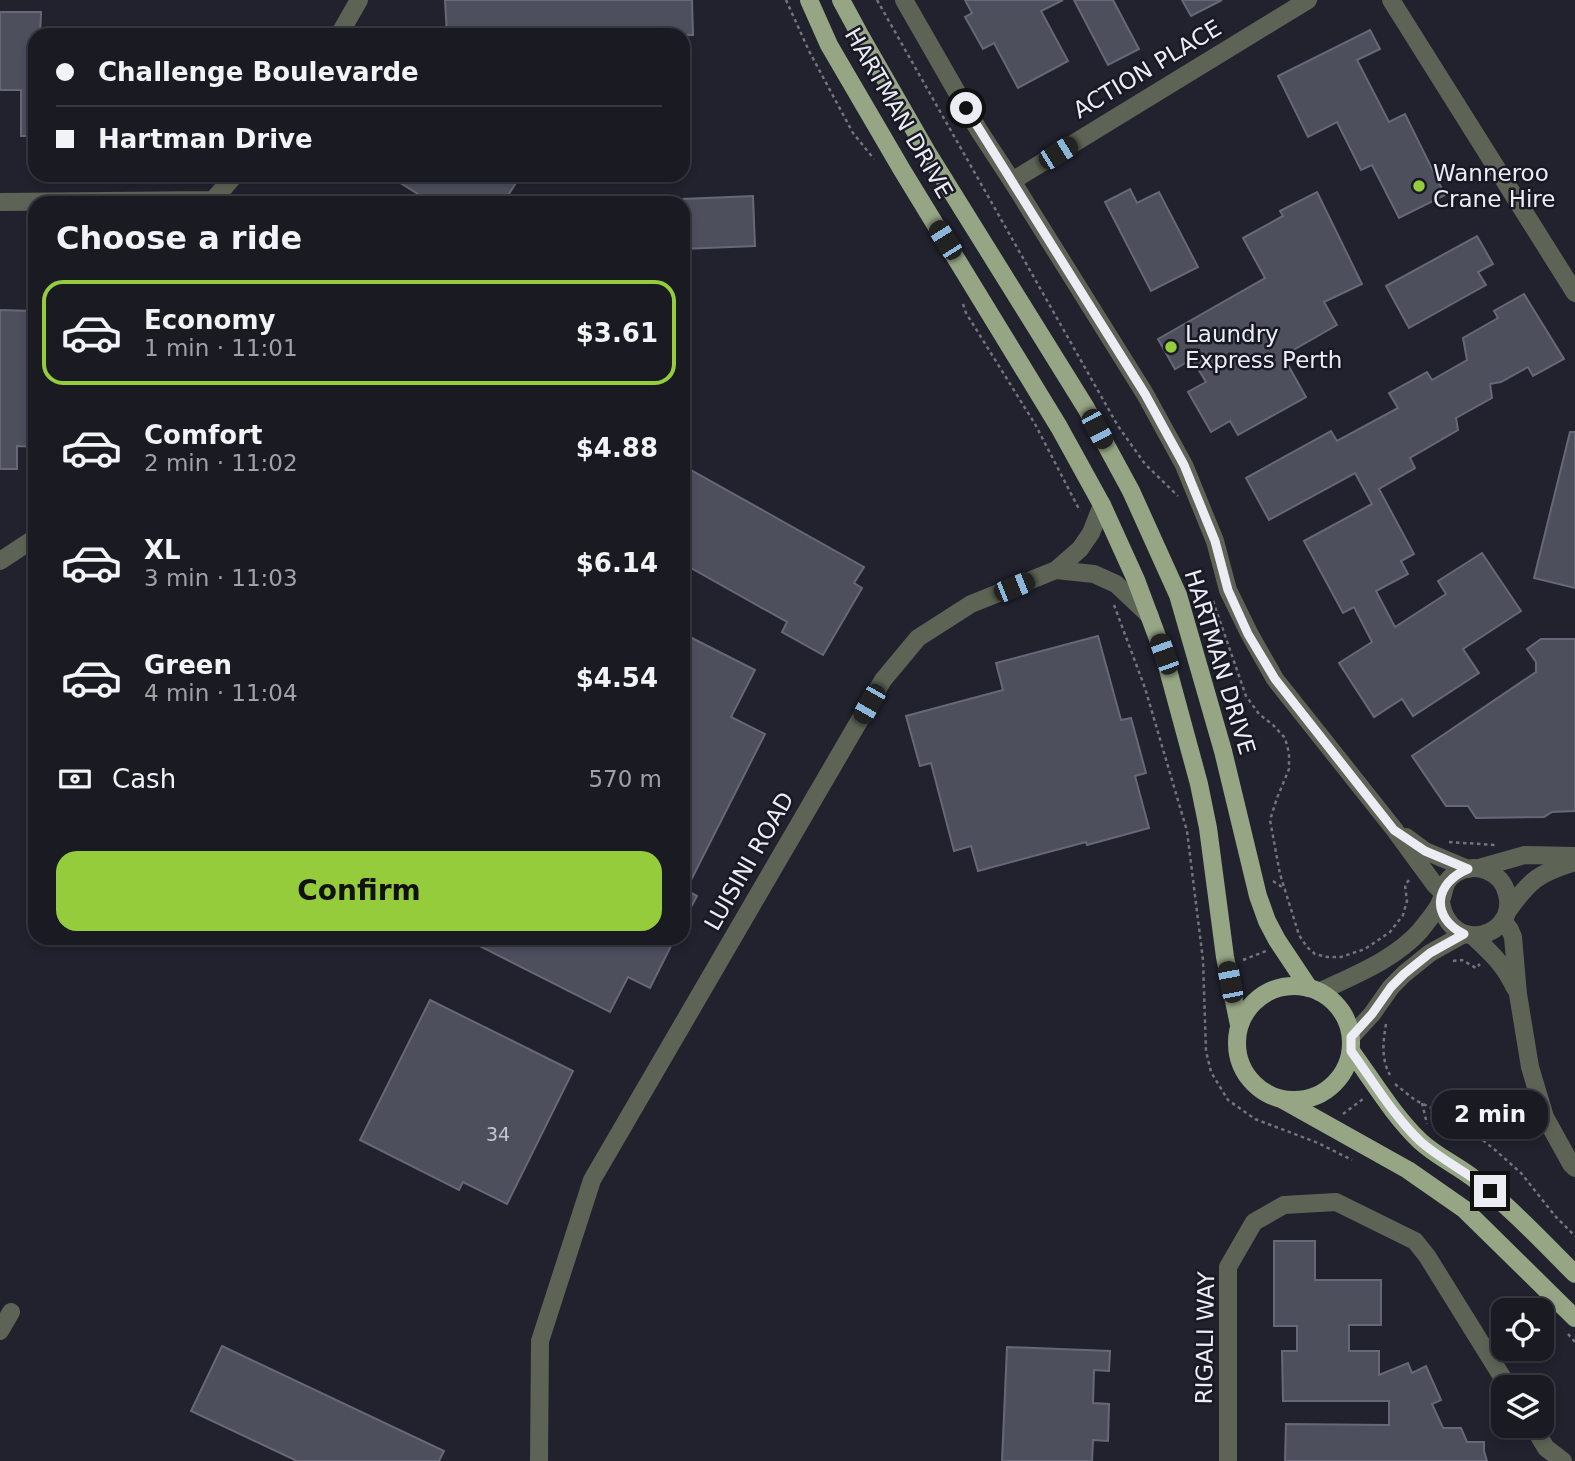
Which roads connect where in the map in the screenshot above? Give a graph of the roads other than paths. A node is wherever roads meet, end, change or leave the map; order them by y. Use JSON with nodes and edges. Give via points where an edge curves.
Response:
{"nodes":[{"id":1,"x":359,"y":0,"type":"edge"},
{"id":2,"x":809,"y":0,"type":"edge"},
{"id":3,"x":841,"y":0,"type":"edge"},
{"id":4,"x":904,"y":0,"type":"edge"},
{"id":5,"x":1308,"y":0,"type":"edge"},
{"id":6,"x":1391,"y":0,"type":"edge"},
{"id":7,"x":343,"y":28,"type":"edge"},
{"id":8,"x":1012,"y":181,"type":"junction"},
{"id":9,"x":229,"y":182,"type":"edge"},
{"id":10,"x":217,"y":196,"type":"edge"},
{"id":11,"x":0,"y":202,"type":"edge"},
{"id":12,"x":28,"y":202,"type":"edge"},
{"id":13,"x":1575,"y":293,"type":"edge"},
{"id":14,"x":1102,"y":505,"type":"junction"},
{"id":15,"x":28,"y":543,"type":"edge"},
{"id":16,"x":0,"y":561,"type":"edge"},
{"id":17,"x":1056,"y":569,"type":"junction"},
{"id":18,"x":1150,"y":616,"type":"junction"},
{"id":19,"x":1575,"y":856,"type":"edge"},
{"id":20,"x":1428,"y":861,"type":"junction"},
{"id":21,"x":1575,"y":862,"type":"edge"},
{"id":22,"x":1474,"y":869,"type":"junction"},
{"id":23,"x":1441,"y":897,"type":"junction"},
{"id":24,"x":1505,"y":916,"type":"junction"},
{"id":25,"x":1468,"y":935,"type":"junction"},
{"id":26,"x":1314,"y":990,"type":"junction"},
{"id":27,"x":1518,"y":994,"type":"junction"},
{"id":28,"x":1239,"y":1026,"type":"junction"},
{"id":29,"x":1351,"y":1044,"type":"junction"},
{"id":30,"x":1283,"y":1100,"type":"junction"},
{"id":31,"x":1575,"y":1168,"type":"edge"},
{"id":32,"x":1575,"y":1274,"type":"edge"},
{"id":33,"x":11,"y":1312,"type":"dead end"},
{"id":34,"x":1571,"y":1326,"type":"edge"},
{"id":35,"x":0,"y":1331,"type":"edge"},
{"id":36,"x":1501,"y":1375,"type":"edge"},
{"id":37,"x":1538,"y":1438,"type":"edge"},
{"id":38,"x":1547,"y":1455,"type":"edge"},
{"id":39,"x":539,"y":1461,"type":"edge"},
{"id":40,"x":1228,"y":1461,"type":"edge"},
{"id":41,"x":1563,"y":1461,"type":"edge"}],
"edges":[{"from":1,"to":7,"type":"street"},
{"from":2,"to":14,"type":"main road","name":"HARTMAN DRIVE","via":[[829,45]]},
{"from":3,"to":26,"type":"main road","name":"HARTMAN DRIVE","via":[[1131,491],[1178,595],[1266,921]]},
{"from":4,"to":8,"type":"street"},
{"from":5,"to":8,"type":"street","name":"ACTION PLACE"},
{"from":6,"to":13,"type":"street"},
{"from":8,"to":20,"type":"street","via":[[1184,465],[1215,541],[1228,590],[1275,679],[1394,830],[1425,851]]},
{"from":9,"to":10,"type":"street"},
{"from":11,"to":12,"type":"street"},
{"from":14,"to":17,"type":"street","name":"LUISINI ROAD","via":[[1080,549]]},
{"from":14,"to":18,"type":"main road","name":"HARTMAN DRIVE"},
{"from":15,"to":16,"type":"street"},
{"from":17,"to":18,"type":"street","name":"LUISINI ROAD","via":[[1094,573],[1116,584]]},
{"from":17,"to":39,"type":"street","name":"LUISINI ROAD","via":[[971,604],[918,638],[883,680],[592,1180],[540,1341]]},
{"from":18,"to":28,"type":"main road","name":"HARTMAN DRIVE","via":[[1199,785]]},
{"from":19,"to":22,"type":"street","via":[[1510,858]]},
{"from":20,"to":22,"type":"street"},
{"from":20,"to":23,"type":"street"},
{"from":21,"to":24,"type":"street","via":[[1552,869],[1527,885]]},
{"from":22,"to":23,"type":"street","via":[[1457,873]]},
{"from":22,"to":24,"type":"street","via":[[1489,871],[1503,884],[1509,903]]},
{"from":23,"to":25,"type":"street","via":[[1447,922]]},
{"from":23,"to":26,"type":"street","via":[[1419,932],[1397,952]]},
{"from":24,"to":25,"type":"street","via":[[1490,932]]},
{"from":24,"to":27,"type":"street","via":[[1513,937]]},
{"from":25,"to":27,"type":"street","via":[[1506,969]]},
{"from":25,"to":29,"type":"street","via":[[1430,953],[1404,974]]},
{"from":26,"to":28,"type":"main road","via":[[1294,986],[1266,993],[1245,1012]]},
{"from":26,"to":29,"type":"main road","via":[[1335,1003],[1346,1018]]},
{"from":27,"to":31,"type":"street","via":[[1530,1067],[1545,1117]]},
{"from":28,"to":30,"type":"main road","via":[[1237,1053],[1248,1078],[1269,1096]]},
{"from":29,"to":30,"type":"main road","via":[[1346,1069],[1335,1084],[1301,1101]]},
{"from":29,"to":32,"type":"main road","via":[[1407,1128],[1475,1179]]},
{"from":30,"to":34,"type":"main road","via":[[1408,1170],[1464,1209]]},
{"from":33,"to":35,"type":"street"},
{"from":36,"to":40,"type":"street","name":"RIGALI WAY","via":[[1415,1241],[1336,1202],[1284,1205],[1254,1222],[1228,1267]]},
{"from":37,"to":38,"type":"street"},
{"from":38,"to":41,"type":"street"}]}
